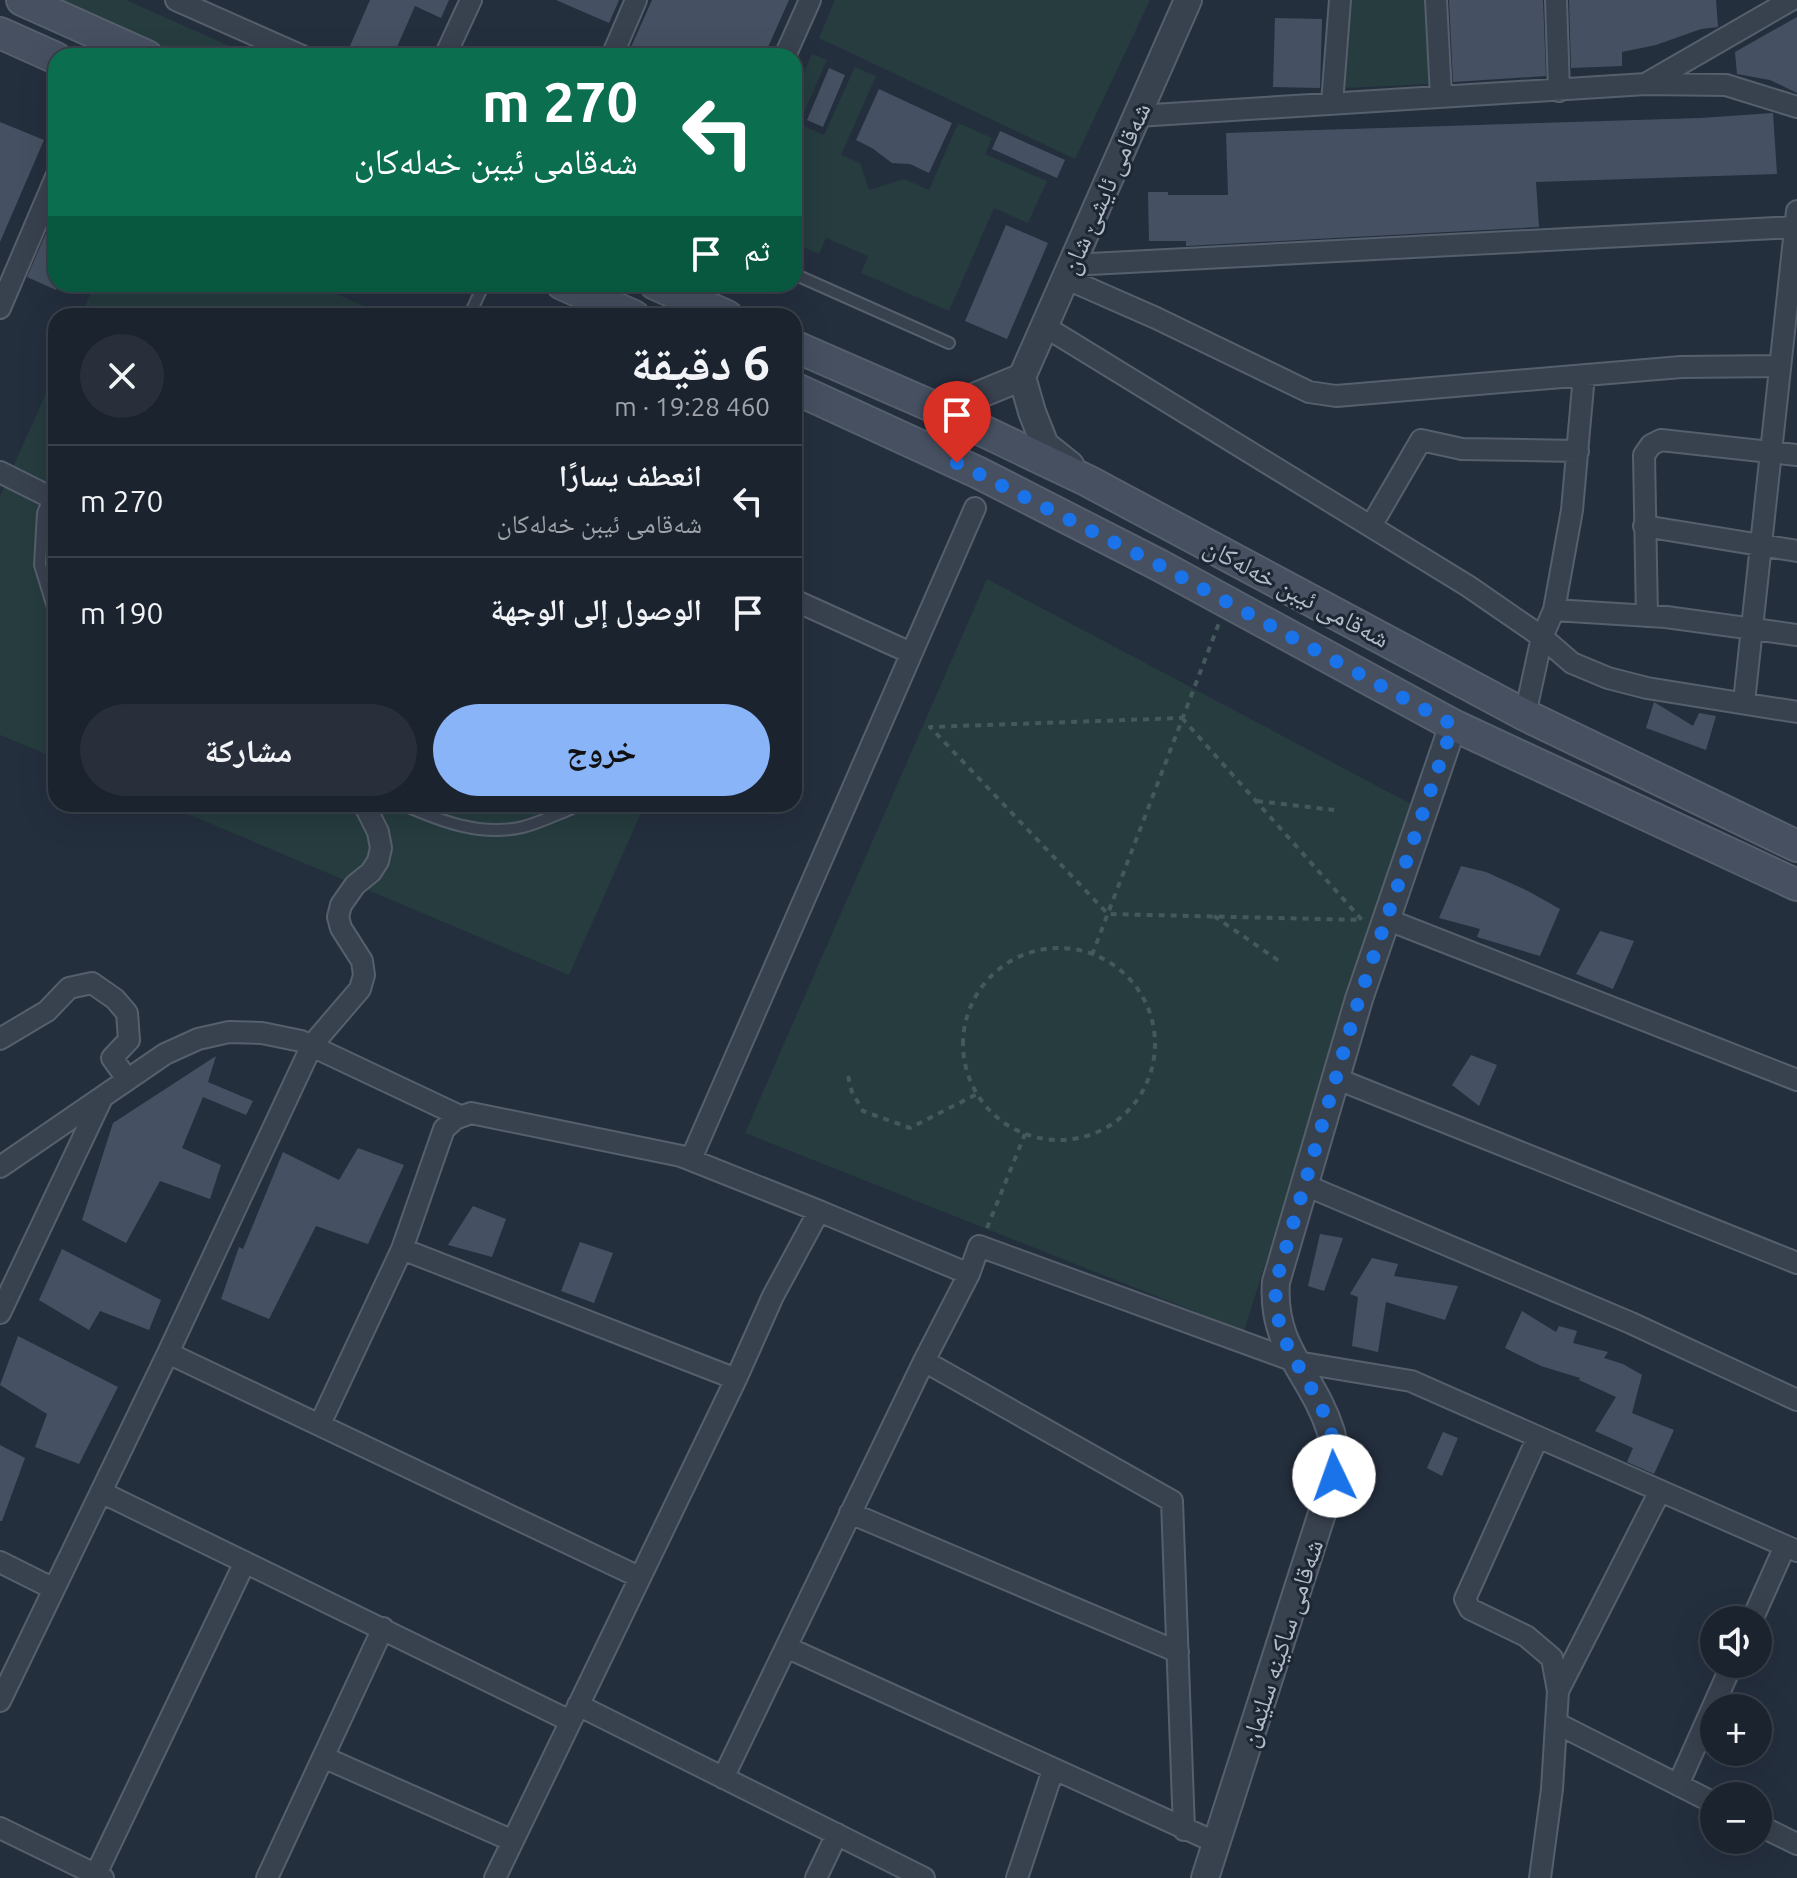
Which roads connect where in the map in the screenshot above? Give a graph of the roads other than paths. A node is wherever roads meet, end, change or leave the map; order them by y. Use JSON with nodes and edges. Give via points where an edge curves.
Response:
{"nodes":[{"id":1,"x":22,"y":0,"type":"edge"},
{"id":2,"x":176,"y":0,"type":"edge"},
{"id":3,"x":471,"y":0,"type":"edge"},
{"id":4,"x":636,"y":0,"type":"edge"},
{"id":5,"x":810,"y":0,"type":"edge"},
{"id":6,"x":1188,"y":0,"type":"edge"},
{"id":7,"x":1340,"y":0,"type":"edge"},
{"id":8,"x":1436,"y":0,"type":"edge"},
{"id":9,"x":1556,"y":0,"type":"edge"},
{"id":10,"x":1791,"y":0,"type":"edge"},
{"id":11,"x":0,"y":33,"type":"edge"},
{"id":12,"x":129,"y":48,"type":"edge"},
{"id":13,"x":284,"y":48,"type":"edge"},
{"id":14,"x":449,"y":48,"type":"edge"},
{"id":15,"x":615,"y":48,"type":"edge"},
{"id":16,"x":789,"y":48,"type":"edge"},
{"id":17,"x":48,"y":54,"type":"edge"},
{"id":18,"x":1646,"y":84,"type":"junction"},
{"id":19,"x":1559,"y":91,"type":"junction"},
{"id":20,"x":1441,"y":96,"type":"junction"},
{"id":21,"x":1332,"y":103,"type":"junction"},
{"id":22,"x":1797,"y":107,"type":"edge"},
{"id":23,"x":1137,"y":116,"type":"junction"},
{"id":24,"x":48,"y":196,"type":"edge"},
{"id":25,"x":1796,"y":219,"type":"edge"},
{"id":26,"x":1068,"y":272,"type":"junction"},
{"id":27,"x":802,"y":278,"type":"edge"},
{"id":28,"x":580,"y":292,"type":"edge"},
{"id":29,"x":681,"y":292,"type":"edge"},
{"id":30,"x":0,"y":308,"type":"edge"},
{"id":31,"x":616,"y":308,"type":"edge"},
{"id":32,"x":712,"y":308,"type":"edge"},
{"id":33,"x":1044,"y":326,"type":"junction"},
{"id":34,"x":949,"y":343,"type":"dead end"},
{"id":35,"x":802,"y":350,"type":"edge"},
{"id":36,"x":1786,"y":357,"type":"edge"},
{"id":37,"x":1584,"y":375,"type":"junction"},
{"id":38,"x":863,"y":377,"type":"junction"},
{"id":39,"x":1022,"y":377,"type":"junction"},
{"id":40,"x":802,"y":392,"type":"edge"},
{"id":41,"x":927,"y":404,"type":"junction"},
{"id":42,"x":848,"y":412,"type":"junction"},
{"id":43,"x":1578,"y":451,"type":"junction"},
{"id":44,"x":1771,"y":453,"type":"junction"},
{"id":45,"x":1797,"y":455,"type":"edge"},
{"id":46,"x":0,"y":472,"type":"edge"},
{"id":47,"x":1088,"y":481,"type":"junction"},
{"id":48,"x":48,"y":487,"type":"edge"},
{"id":49,"x":48,"y":501,"type":"edge"},
{"id":50,"x":975,"y":508,"type":"dead end"},
{"id":51,"x":1371,"y":526,"type":"junction"},
{"id":52,"x":1644,"y":526,"type":"junction"},
{"id":53,"x":1184,"y":530,"type":"junction"},
{"id":54,"x":1761,"y":546,"type":"junction"},
{"id":55,"x":1797,"y":551,"type":"edge"},
{"id":56,"x":1159,"y":565,"type":"junction"},
{"id":57,"x":48,"y":591,"type":"edge"},
{"id":58,"x":802,"y":604,"type":"edge"},
{"id":59,"x":1554,"y":610,"type":"junction"},
{"id":60,"x":1647,"y":616,"type":"junction"},
{"id":61,"x":1752,"y":629,"type":"junction"},
{"id":62,"x":1797,"y":635,"type":"edge"},
{"id":63,"x":1542,"y":637,"type":"junction"},
{"id":64,"x":911,"y":653,"type":"junction"},
{"id":65,"x":1744,"y":702,"type":"junction"},
{"id":66,"x":1797,"y":712,"type":"edge"},
{"id":67,"x":1525,"y":715,"type":"junction"},
{"id":68,"x":1453,"y":725,"type":"junction"},
{"id":69,"x":368,"y":812,"type":"edge"},
{"id":70,"x":420,"y":812,"type":"edge"},
{"id":71,"x":562,"y":812,"type":"edge"},
{"id":72,"x":1797,"y":846,"type":"edge"},
{"id":73,"x":1797,"y":885,"type":"edge"},
{"id":74,"x":1386,"y":919,"type":"junction"},
{"id":75,"x":0,"y":1039,"type":"edge"},
{"id":76,"x":312,"y":1045,"type":"junction"},
{"id":77,"x":1335,"y":1078,"type":"junction"},
{"id":78,"x":127,"y":1079,"type":"junction"},
{"id":79,"x":1797,"y":1080,"type":"edge"},
{"id":80,"x":104,"y":1094,"type":"junction"},
{"id":81,"x":460,"y":1116,"type":"junction"},
{"id":82,"x":691,"y":1159,"type":"junction"},
{"id":83,"x":0,"y":1167,"type":"edge"},
{"id":84,"x":1305,"y":1185,"type":"junction"},
{"id":85,"x":819,"y":1211,"type":"junction"},
{"id":86,"x":402,"y":1249,"type":"junction"},
{"id":87,"x":1797,"y":1263,"type":"edge"},
{"id":88,"x":969,"y":1274,"type":"junction"},
{"id":89,"x":0,"y":1313,"type":"edge"},
{"id":90,"x":168,"y":1353,"type":"junction"},
{"id":91,"x":924,"y":1361,"type":"junction"},
{"id":92,"x":1297,"y":1362,"type":"junction"},
{"id":93,"x":736,"y":1379,"type":"junction"},
{"id":94,"x":1797,"y":1400,"type":"edge"},
{"id":95,"x":320,"y":1424,"type":"junction"},
{"id":96,"x":1538,"y":1437,"type":"junction"},
{"id":97,"x":1660,"y":1491,"type":"junction"},
{"id":98,"x":101,"y":1492,"type":"junction"},
{"id":99,"x":850,"y":1513,"type":"junction"},
{"id":100,"x":1791,"y":1549,"type":"edge"},
{"id":101,"x":0,"y":1562,"type":"edge"},
{"id":102,"x":245,"y":1562,"type":"junction"},
{"id":103,"x":639,"y":1577,"type":"junction"},
{"id":104,"x":54,"y":1589,"type":"junction"},
{"id":105,"x":1760,"y":1606,"type":"edge"},
{"id":106,"x":383,"y":1628,"type":"junction"},
{"id":107,"x":786,"y":1647,"type":"junction"},
{"id":108,"x":1178,"y":1652,"type":"junction"},
{"id":109,"x":1726,"y":1678,"type":"edge"},
{"id":110,"x":1558,"y":1691,"type":"junction"},
{"id":111,"x":0,"y":1701,"type":"edge"},
{"id":112,"x":574,"y":1713,"type":"junction"},
{"id":113,"x":1556,"y":1723,"type":"junction"},
{"id":114,"x":323,"y":1757,"type":"junction"},
{"id":115,"x":1053,"y":1770,"type":"junction"},
{"id":116,"x":723,"y":1778,"type":"junction"},
{"id":117,"x":1678,"y":1785,"type":"junction"},
{"id":118,"x":1700,"y":1796,"type":"edge"},
{"id":119,"x":0,"y":1828,"type":"edge"},
{"id":120,"x":1184,"y":1830,"type":"junction"},
{"id":121,"x":1772,"y":1832,"type":"edge"},
{"id":122,"x":837,"y":1834,"type":"junction"},
{"id":123,"x":513,"y":1841,"type":"junction"},
{"id":124,"x":1217,"y":1843,"type":"junction"},
{"id":125,"x":1797,"y":1844,"type":"edge"},
{"id":126,"x":100,"y":1876,"type":"edge"},
{"id":127,"x":267,"y":1878,"type":"edge"},
{"id":128,"x":495,"y":1878,"type":"edge"},
{"id":129,"x":816,"y":1878,"type":"edge"},
{"id":130,"x":924,"y":1878,"type":"edge"},
{"id":131,"x":1017,"y":1878,"type":"edge"},
{"id":132,"x":1205,"y":1878,"type":"edge"},
{"id":133,"x":1540,"y":1878,"type":"edge"}],
"edges":[{"from":1,"to":12,"type":"main road"},
{"from":2,"to":13,"type":"street"},
{"from":3,"to":14,"type":"street"},
{"from":4,"to":15,"type":"street"},
{"from":5,"to":16,"type":"street"},
{"from":6,"to":23,"type":"street","name":"شەقامی ئایشێ شان"},
{"from":7,"to":21,"type":"street"},
{"from":8,"to":20,"type":"street"},
{"from":9,"to":19,"type":"street"},
{"from":10,"to":18,"type":"street"},
{"from":11,"to":17,"type":"main road"},
{"from":18,"to":19,"type":"street"},
{"from":18,"to":22,"type":"street","via":[[1726,85]]},
{"from":19,"to":20,"type":"street"},
{"from":20,"to":21,"type":"street"},
{"from":21,"to":23,"type":"street"},
{"from":23,"to":26,"type":"street","name":"شەقامی ئایشێ شان"},
{"from":24,"to":30,"type":"street"},
{"from":25,"to":26,"type":"street"},
{"from":25,"to":36,"type":"street"},
{"from":26,"to":33,"type":"street","name":"شەقامی ئایشێ شان"},
{"from":26,"to":37,"type":"street","via":[[1309,392],[1336,396]]},
{"from":27,"to":34,"type":"lane"},
{"from":28,"to":31,"type":"main road"},
{"from":29,"to":32,"type":"main road"},
{"from":33,"to":39,"type":"street","name":"شەقامی ئایشێ شان"},
{"from":33,"to":51,"type":"street"},
{"from":35,"to":38,"type":"main road","name":"شەقامی ئیبن خەلەکان"},
{"from":36,"to":37,"type":"street"},
{"from":36,"to":44,"type":"street"},
{"from":37,"to":43,"type":"street"},
{"from":38,"to":41,"type":"main road","name":"شەقامی ئیبن خەلەکان"},
{"from":38,"to":42,"type":"main road"},
{"from":39,"to":41,"type":"street","via":[[959,403]]},
{"from":39,"to":47,"type":"street","via":[[1045,445]]},
{"from":40,"to":42,"type":"main road","name":"شەقامی ئیبن خەلەکان"},
{"from":41,"to":47,"type":"main road","name":"شەقامی ئیبن خەلەکان"},
{"from":42,"to":56,"type":"main road","name":"شەقامی ئیبن خەلەکان"},
{"from":43,"to":51,"type":"street","via":[[1462,449],[1421,440]]},
{"from":43,"to":59,"type":"street"},
{"from":44,"to":45,"type":"street"},
{"from":44,"to":52,"type":"street","via":[[1661,440],[1651,445],[1644,455]]},
{"from":44,"to":54,"type":"street"},
{"from":46,"to":48,"type":"street"},
{"from":47,"to":53,"type":"main road","name":"شەقامی ئیبن خەلەکان"},
{"from":49,"to":57,"type":"lane","via":[[40,565]]},
{"from":50,"to":64,"type":"street"},
{"from":51,"to":63,"type":"street"},
{"from":52,"to":54,"type":"street"},
{"from":52,"to":60,"type":"street"},
{"from":53,"to":56,"type":"main road"},
{"from":53,"to":67,"type":"main road","name":"شەقامی ئیبن خەلەکان"},
{"from":54,"to":55,"type":"street"},
{"from":54,"to":61,"type":"street"},
{"from":56,"to":68,"type":"main road","name":"شەقامی ئیبن خەلەکان"},
{"from":58,"to":64,"type":"street"},
{"from":59,"to":60,"type":"street"},
{"from":59,"to":63,"type":"street"},
{"from":60,"to":61,"type":"street"},
{"from":61,"to":62,"type":"street"},
{"from":61,"to":65,"type":"street"},
{"from":63,"to":65,"type":"street","via":[[1572,663],[1608,678]]},
{"from":63,"to":67,"type":"street"},
{"from":64,"to":82,"type":"street"},
{"from":65,"to":66,"type":"street"},
{"from":67,"to":72,"type":"main road","name":"شەقامی ئیبن خەلەکان"},
{"from":68,"to":73,"type":"main road","name":"شەقامی ئیبن خەلەکان"},
{"from":68,"to":74,"type":"street","name":"شەقامی ساکینە سلێمان"},
{"from":69,"to":76,"type":"street","via":[[378,832],[378,861],[355,885],[338,917],[364,975],[360,989]]},
{"from":70,"to":71,"type":"lane","via":[[471,829],[522,827]]},
{"from":74,"to":77,"type":"street","name":"شەقامی ساکینە سلێمان"},
{"from":74,"to":79,"type":"street"},
{"from":75,"to":78,"type":"street","via":[[47,1011],[69,988],[92,983],[127,1013],[129,1040],[112,1058]]},
{"from":76,"to":78,"type":"street","via":[[262,1033],[229,1032],[165,1054]]},
{"from":76,"to":81,"type":"street"},
{"from":76,"to":90,"type":"street"},
{"from":77,"to":84,"type":"street","name":"شەقامی ساکینە سلێمان"},
{"from":77,"to":87,"type":"street"},
{"from":78,"to":80,"type":"street"},
{"from":80,"to":83,"type":"street"},
{"from":80,"to":89,"type":"street"},
{"from":81,"to":82,"type":"street","via":[[471,1113]]},
{"from":81,"to":86,"type":"street","via":[[444,1129]]},
{"from":82,"to":85,"type":"street"},
{"from":84,"to":92,"type":"street","name":"شەقامی ساکینە سلێمان","via":[[1275,1299],[1280,1333]]},
{"from":84,"to":94,"type":"street","via":[[1631,1323]]},
{"from":85,"to":88,"type":"street"},
{"from":85,"to":93,"type":"street"},
{"from":86,"to":93,"type":"street"},
{"from":86,"to":95,"type":"street"},
{"from":88,"to":91,"type":"street"},
{"from":88,"to":92,"type":"street","via":[[979,1246]]},
{"from":90,"to":95,"type":"street"},
{"from":90,"to":98,"type":"street"},
{"from":91,"to":99,"type":"street"},
{"from":91,"to":108,"type":"street","via":[[1172,1501]]},
{"from":92,"to":96,"type":"street","via":[[1411,1381]]},
{"from":92,"to":124,"type":"street","name":"شەقامی ساکینە سلێمان","via":[[1332,1435],[1334,1476]]},
{"from":93,"to":103,"type":"street"},
{"from":95,"to":103,"type":"street"},
{"from":96,"to":97,"type":"street"},
{"from":96,"to":110,"type":"street","via":[[1465,1599],[1470,1609],[1526,1636],[1552,1658]]},
{"from":97,"to":100,"type":"street"},
{"from":97,"to":110,"type":"street"},
{"from":98,"to":102,"type":"street"},
{"from":98,"to":104,"type":"street"},
{"from":99,"to":107,"type":"street"},
{"from":99,"to":108,"type":"street"},
{"from":100,"to":105,"type":"street"},
{"from":101,"to":104,"type":"street"},
{"from":102,"to":106,"type":"street"},
{"from":102,"to":126,"type":"street"},
{"from":103,"to":112,"type":"street"},
{"from":104,"to":111,"type":"street"},
{"from":106,"to":112,"type":"street"},
{"from":106,"to":114,"type":"street"},
{"from":107,"to":115,"type":"street"},
{"from":107,"to":116,"type":"street"},
{"from":108,"to":120,"type":"street"},
{"from":109,"to":117,"type":"street"},
{"from":110,"to":113,"type":"street"},
{"from":112,"to":116,"type":"street"},
{"from":112,"to":123,"type":"street"},
{"from":113,"to":117,"type":"street"},
{"from":113,"to":133,"type":"street"},
{"from":114,"to":123,"type":"street"},
{"from":114,"to":127,"type":"street"},
{"from":115,"to":120,"type":"street"},
{"from":115,"to":131,"type":"street"},
{"from":116,"to":122,"type":"street"},
{"from":117,"to":118,"type":"street"},
{"from":119,"to":126,"type":"street"},
{"from":120,"to":124,"type":"street"},
{"from":121,"to":125,"type":"street"},
{"from":122,"to":129,"type":"street"},
{"from":122,"to":130,"type":"street"},
{"from":123,"to":128,"type":"street"},
{"from":124,"to":132,"type":"street","name":"شەقامی ساکینە سلێمان"}]}
